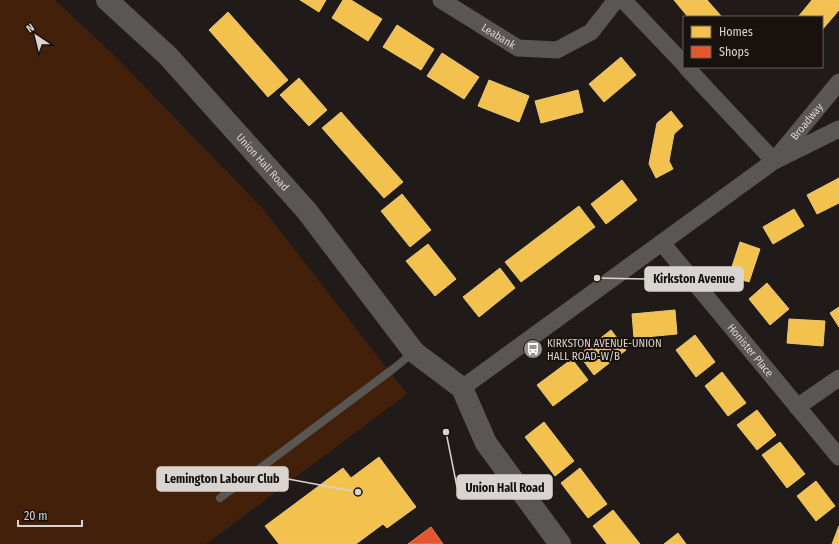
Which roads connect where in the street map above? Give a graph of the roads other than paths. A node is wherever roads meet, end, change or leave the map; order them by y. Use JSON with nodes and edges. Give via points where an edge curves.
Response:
{"nodes":[{"id":1,"x":107,"y":0,"type":"edge"},
{"id":2,"x":441,"y":0,"type":"edge"},
{"id":3,"x":616,"y":0,"type":"edge"},
{"id":4,"x":623,"y":0,"type":"edge"},
{"id":5,"x":683,"y":63,"type":"edge"},
{"id":6,"x":687,"y":68,"type":"edge"},
{"id":7,"x":839,"y":82,"type":"edge"},
{"id":8,"x":839,"y":129,"type":"edge"},
{"id":9,"x":774,"y":161,"type":"junction"},
{"id":10,"x":662,"y":243,"type":"junction"},
{"id":11,"x":414,"y":352,"type":"junction"},
{"id":12,"x":839,"y":378,"type":"edge"},
{"id":13,"x":462,"y":388,"type":"junction"},
{"id":14,"x":797,"y":407,"type":"junction"},
{"id":15,"x":839,"y":457,"type":"edge"},
{"id":16,"x":220,"y":498,"type":"dead end"},
{"id":17,"x":560,"y":544,"type":"edge"}],
"edges":[{"from":1,"to":11,"type":"street","name":"Union Hall Road","via":[[168,56],[306,210]]},
{"from":2,"to":3,"type":"street","name":"Leabank","via":[[518,48],[557,50],[591,32]]},
{"from":4,"to":5,"type":"street"},
{"from":6,"to":9,"type":"street"},
{"from":7,"to":9,"type":"street","name":"Broadway"},
{"from":8,"to":9,"type":"street"},
{"from":9,"to":10,"type":"street"},
{"from":10,"to":13,"type":"street"},
{"from":10,"to":14,"type":"street","name":"Honister Place"},
{"from":11,"to":13,"type":"street","name":"Union Hall Road"},
{"from":11,"to":16,"type":"lane"},
{"from":12,"to":14,"type":"street"},
{"from":13,"to":17,"type":"street","name":"Union Hall Road","via":[[486,444]]},
{"from":14,"to":15,"type":"street","name":"Honister Place"}]}
